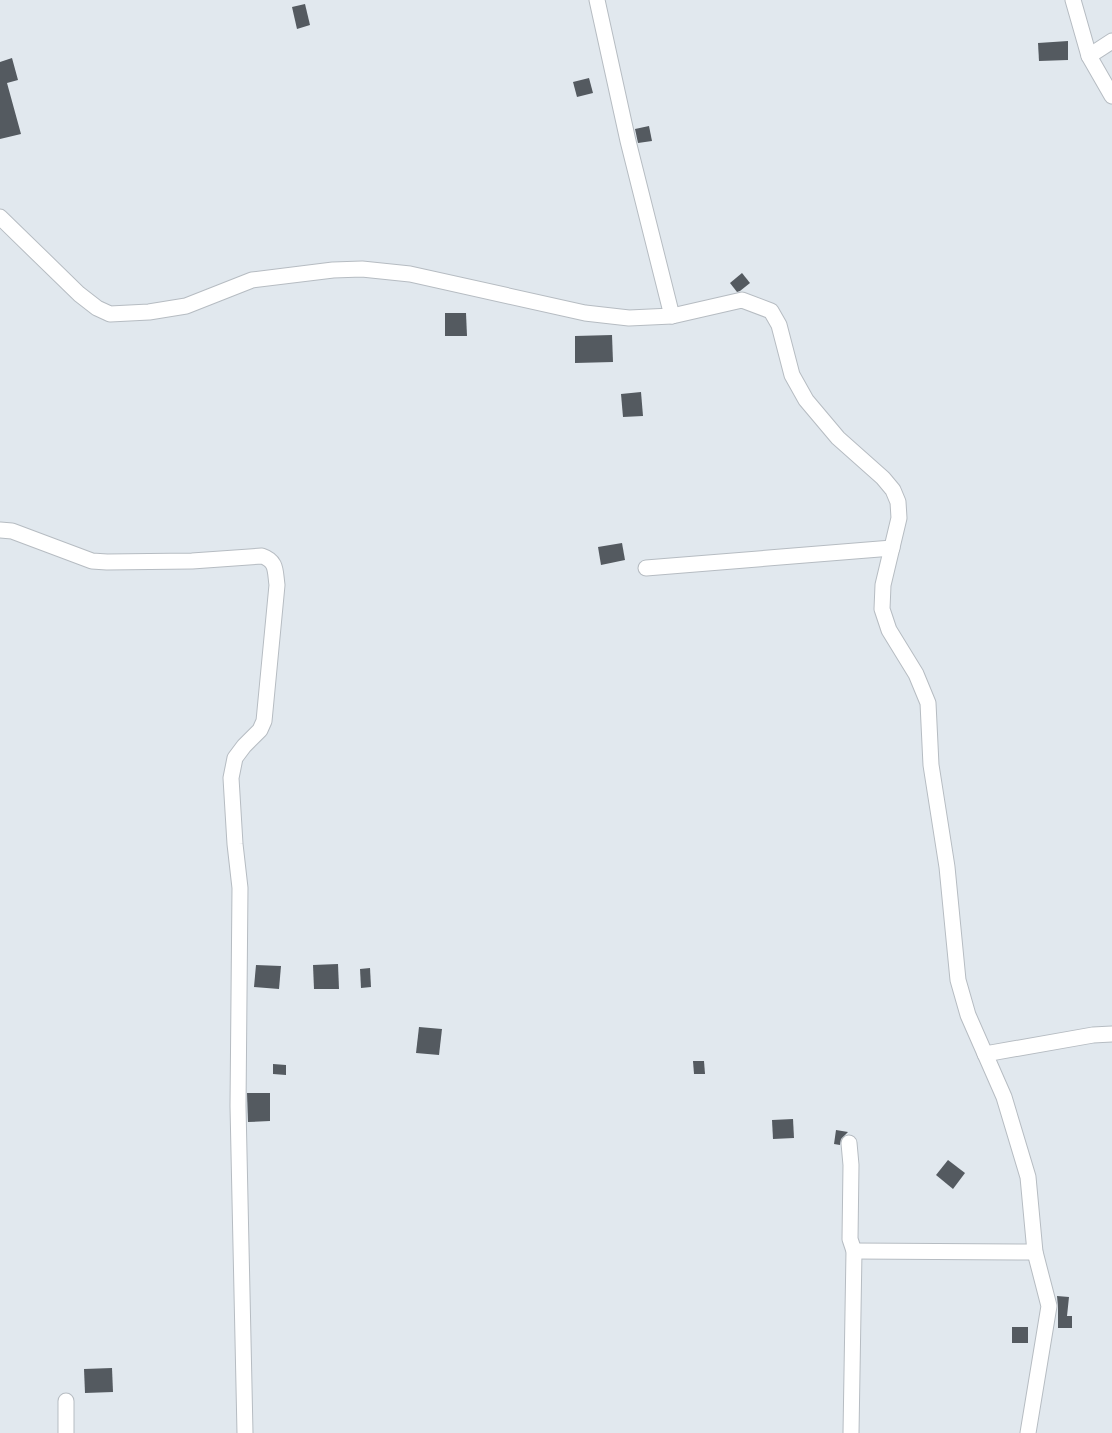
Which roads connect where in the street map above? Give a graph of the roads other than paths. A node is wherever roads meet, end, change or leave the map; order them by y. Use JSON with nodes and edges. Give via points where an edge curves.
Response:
{"nodes":[{"id":1,"x":597,"y":0,"type":"edge"},
{"id":2,"x":1073,"y":0,"type":"edge"},
{"id":3,"x":1112,"y":41,"type":"edge"},
{"id":4,"x":1089,"y":56,"type":"junction"},
{"id":5,"x":1112,"y":96,"type":"edge"},
{"id":6,"x":0,"y":217,"type":"edge"},
{"id":7,"x":672,"y":316,"type":"junction"},
{"id":8,"x":0,"y":530,"type":"edge"},
{"id":9,"x":892,"y":548,"type":"junction"},
{"id":10,"x":646,"y":568,"type":"dead end"},
{"id":11,"x":1112,"y":1034,"type":"edge"},
{"id":12,"x":985,"y":1054,"type":"junction"},
{"id":13,"x":849,"y":1144,"type":"dead end"},
{"id":14,"x":854,"y":1251,"type":"junction"},
{"id":15,"x":1035,"y":1252,"type":"junction"},
{"id":16,"x":66,"y":1401,"type":"dead end"},
{"id":17,"x":66,"y":1433,"type":"edge"},
{"id":18,"x":245,"y":1433,"type":"edge"},
{"id":19,"x":851,"y":1433,"type":"edge"},
{"id":20,"x":1028,"y":1433,"type":"edge"}],
"edges":[{"from":1,"to":7,"type":"street"},
{"from":2,"to":4,"type":"street"},
{"from":3,"to":4,"type":"street"},
{"from":4,"to":5,"type":"street"},
{"from":6,"to":7,"type":"street","via":[[79,294],[110,314],[186,306],[252,280],[362,269],[410,274],[585,312],[630,318]]},
{"from":7,"to":9,"type":"street","via":[[742,300],[771,311],[779,326],[792,376],[806,400],[838,438],[893,490],[899,518]]},
{"from":8,"to":18,"type":"street","via":[[92,561],[192,561],[262,556],[270,558],[275,567],[277,584],[264,721],[235,758],[231,778],[240,888],[238,1106]]},
{"from":9,"to":10,"type":"street"},
{"from":9,"to":12,"type":"street","via":[[883,585],[882,609],[889,630],[916,674],[928,703],[931,765],[947,867],[958,980],[968,1015]]},
{"from":11,"to":12,"type":"street"},
{"from":12,"to":15,"type":"street","via":[[1004,1098],[1028,1177]]},
{"from":13,"to":14,"type":"street","via":[[850,1239]]},
{"from":14,"to":15,"type":"street"},
{"from":14,"to":19,"type":"street"},
{"from":15,"to":20,"type":"street","via":[[1049,1306]]},
{"from":16,"to":17,"type":"street"}]}
